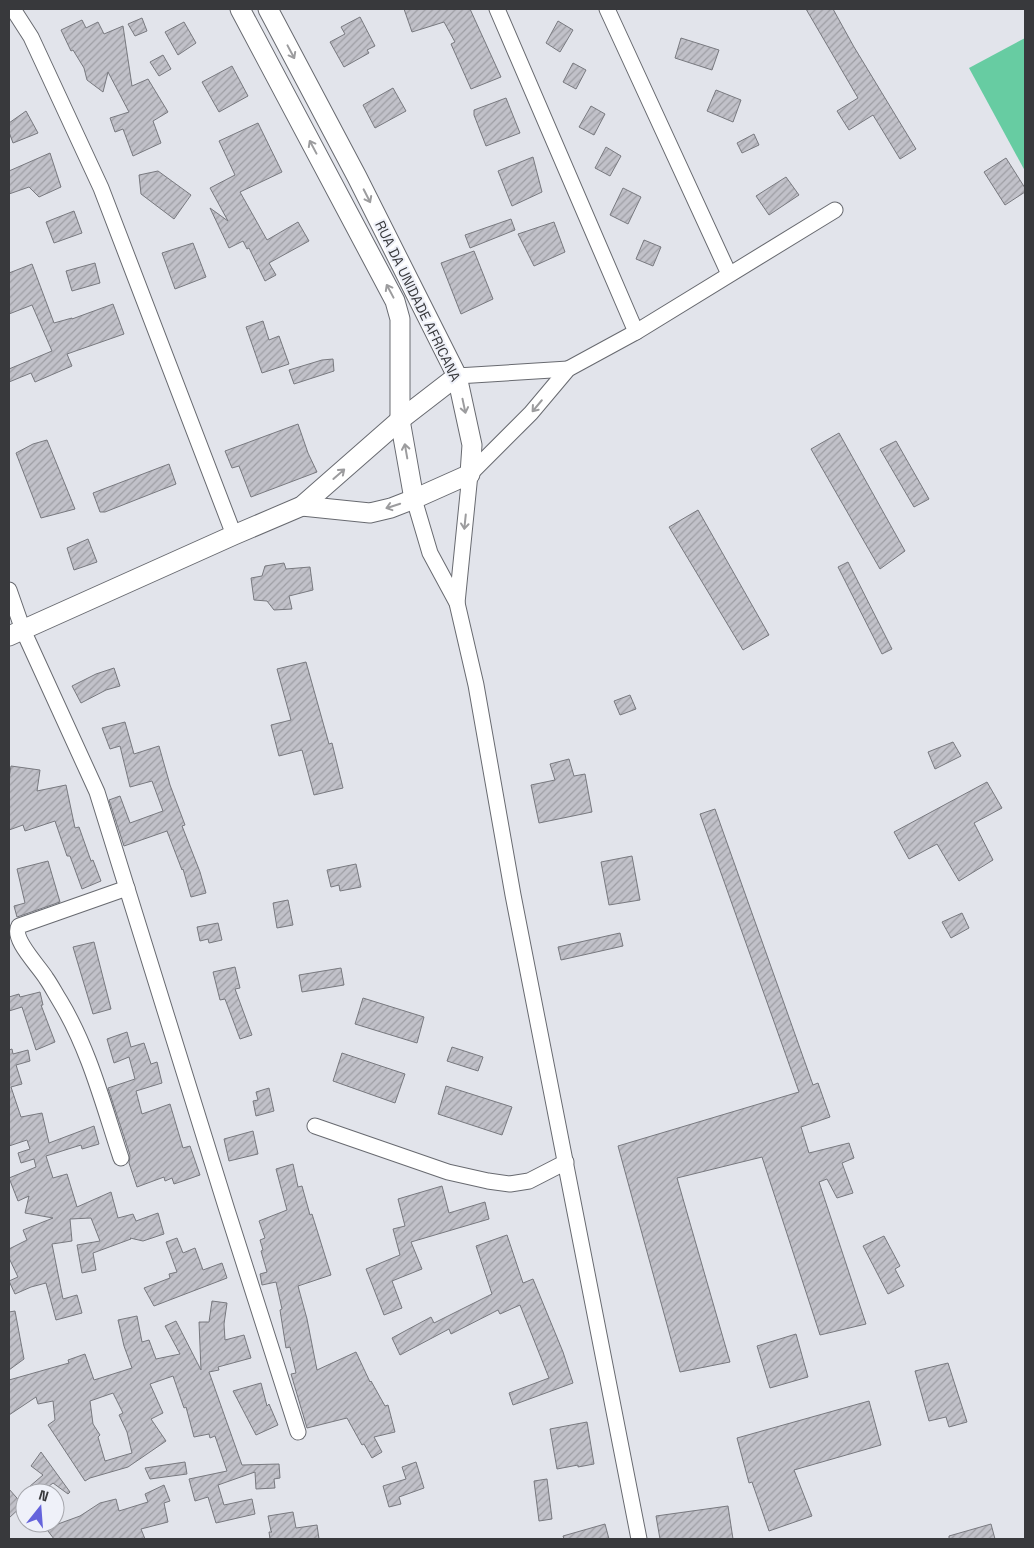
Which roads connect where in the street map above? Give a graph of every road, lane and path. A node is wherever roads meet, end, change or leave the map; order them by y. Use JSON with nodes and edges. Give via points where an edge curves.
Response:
{"nodes":[{"id":1,"x":13,"y":9,"type":"edge"},
{"id":2,"x":240,"y":9,"type":"edge"},
{"id":3,"x":268,"y":9,"type":"edge"},
{"id":4,"x":496,"y":9,"type":"edge"},
{"id":5,"x":607,"y":9,"type":"edge"},
{"id":6,"x":835,"y":210,"type":"dead end"},
{"id":7,"x":729,"y":274,"type":"junction"},
{"id":8,"x":636,"y":332,"type":"junction"},
{"id":9,"x":568,"y":369,"type":"junction"},
{"id":10,"x":457,"y":376,"type":"junction"},
{"id":11,"x":400,"y":420,"type":"junction"},
{"id":12,"x":470,"y":474,"type":"junction"},
{"id":13,"x":414,"y":499,"type":"junction"},
{"id":14,"x":302,"y":506,"type":"junction"},
{"id":15,"x":234,"y":535,"type":"junction"},
{"id":16,"x":9,"y":590,"type":"edge"},
{"id":17,"x":457,"y":603,"type":"junction"},
{"id":18,"x":16,"y":633,"type":"edge"},
{"id":19,"x":127,"y":888,"type":"junction"},
{"id":20,"x":13,"y":926,"type":"edge"},
{"id":21,"x":315,"y":1126,"type":"dead end"},
{"id":22,"x":121,"y":1158,"type":"dead end"},
{"id":23,"x":566,"y":1162,"type":"junction"},
{"id":24,"x":298,"y":1432,"type":"dead end"},
{"id":25,"x":639,"y":1539,"type":"edge"}],
"edges":[{"from":1,"to":15,"type":"street","via":[[31,37],[101,188]]},
{"from":11,"to":2,"type":"street","name":"RUA DA UNIDADE AFRICANA","one_way":true,"via":[[400,320],[395,301]]},
{"from":3,"to":10,"type":"street","name":"RUA DA UNIDADE AFRICANA","one_way":true,"via":[[358,177]]},
{"from":4,"to":8,"type":"street"},
{"from":5,"to":7,"type":"street"},
{"from":6,"to":7,"type":"street"},
{"from":7,"to":8,"type":"street"},
{"from":8,"to":9,"type":"street"},
{"from":9,"to":10,"type":"street"},
{"from":9,"to":12,"type":"street","one_way":true,"via":[[531,413]]},
{"from":10,"to":11,"type":"street"},
{"from":10,"to":12,"type":"street","name":"RUA DA UNIDADE AFRICANA","one_way":true,"via":[[472,445]]},
{"from":13,"to":11,"type":"street","name":"RUA DA UNIDADE AFRICANA","one_way":true},
{"from":14,"to":11,"type":"street","one_way":true},
{"from":12,"to":13,"type":"street"},
{"from":12,"to":17,"type":"street","name":"RUA DA UNIDADE AFRICANA","one_way":true},
{"from":13,"to":14,"type":"street","one_way":true,"via":[[370,513]]},
{"from":13,"to":17,"type":"street","name":"RUA DA UNIDADE AFRICANA","via":[[430,553]]},
{"from":14,"to":15,"type":"street"},
{"from":15,"to":18,"type":"street"},
{"from":16,"to":18,"type":"street"},
{"from":17,"to":23,"type":"street","via":[[476,685],[513,895]]},
{"from":18,"to":19,"type":"street","via":[[97,792]]},
{"from":19,"to":20,"type":"street"},
{"from":19,"to":24,"type":"street"},
{"from":20,"to":22,"type":"street","via":[[28,955],[70,1018],[84,1047]]},
{"from":21,"to":23,"type":"street","via":[[448,1172],[488,1181],[510,1184],[529,1181]]},
{"from":23,"to":25,"type":"street"}]}
